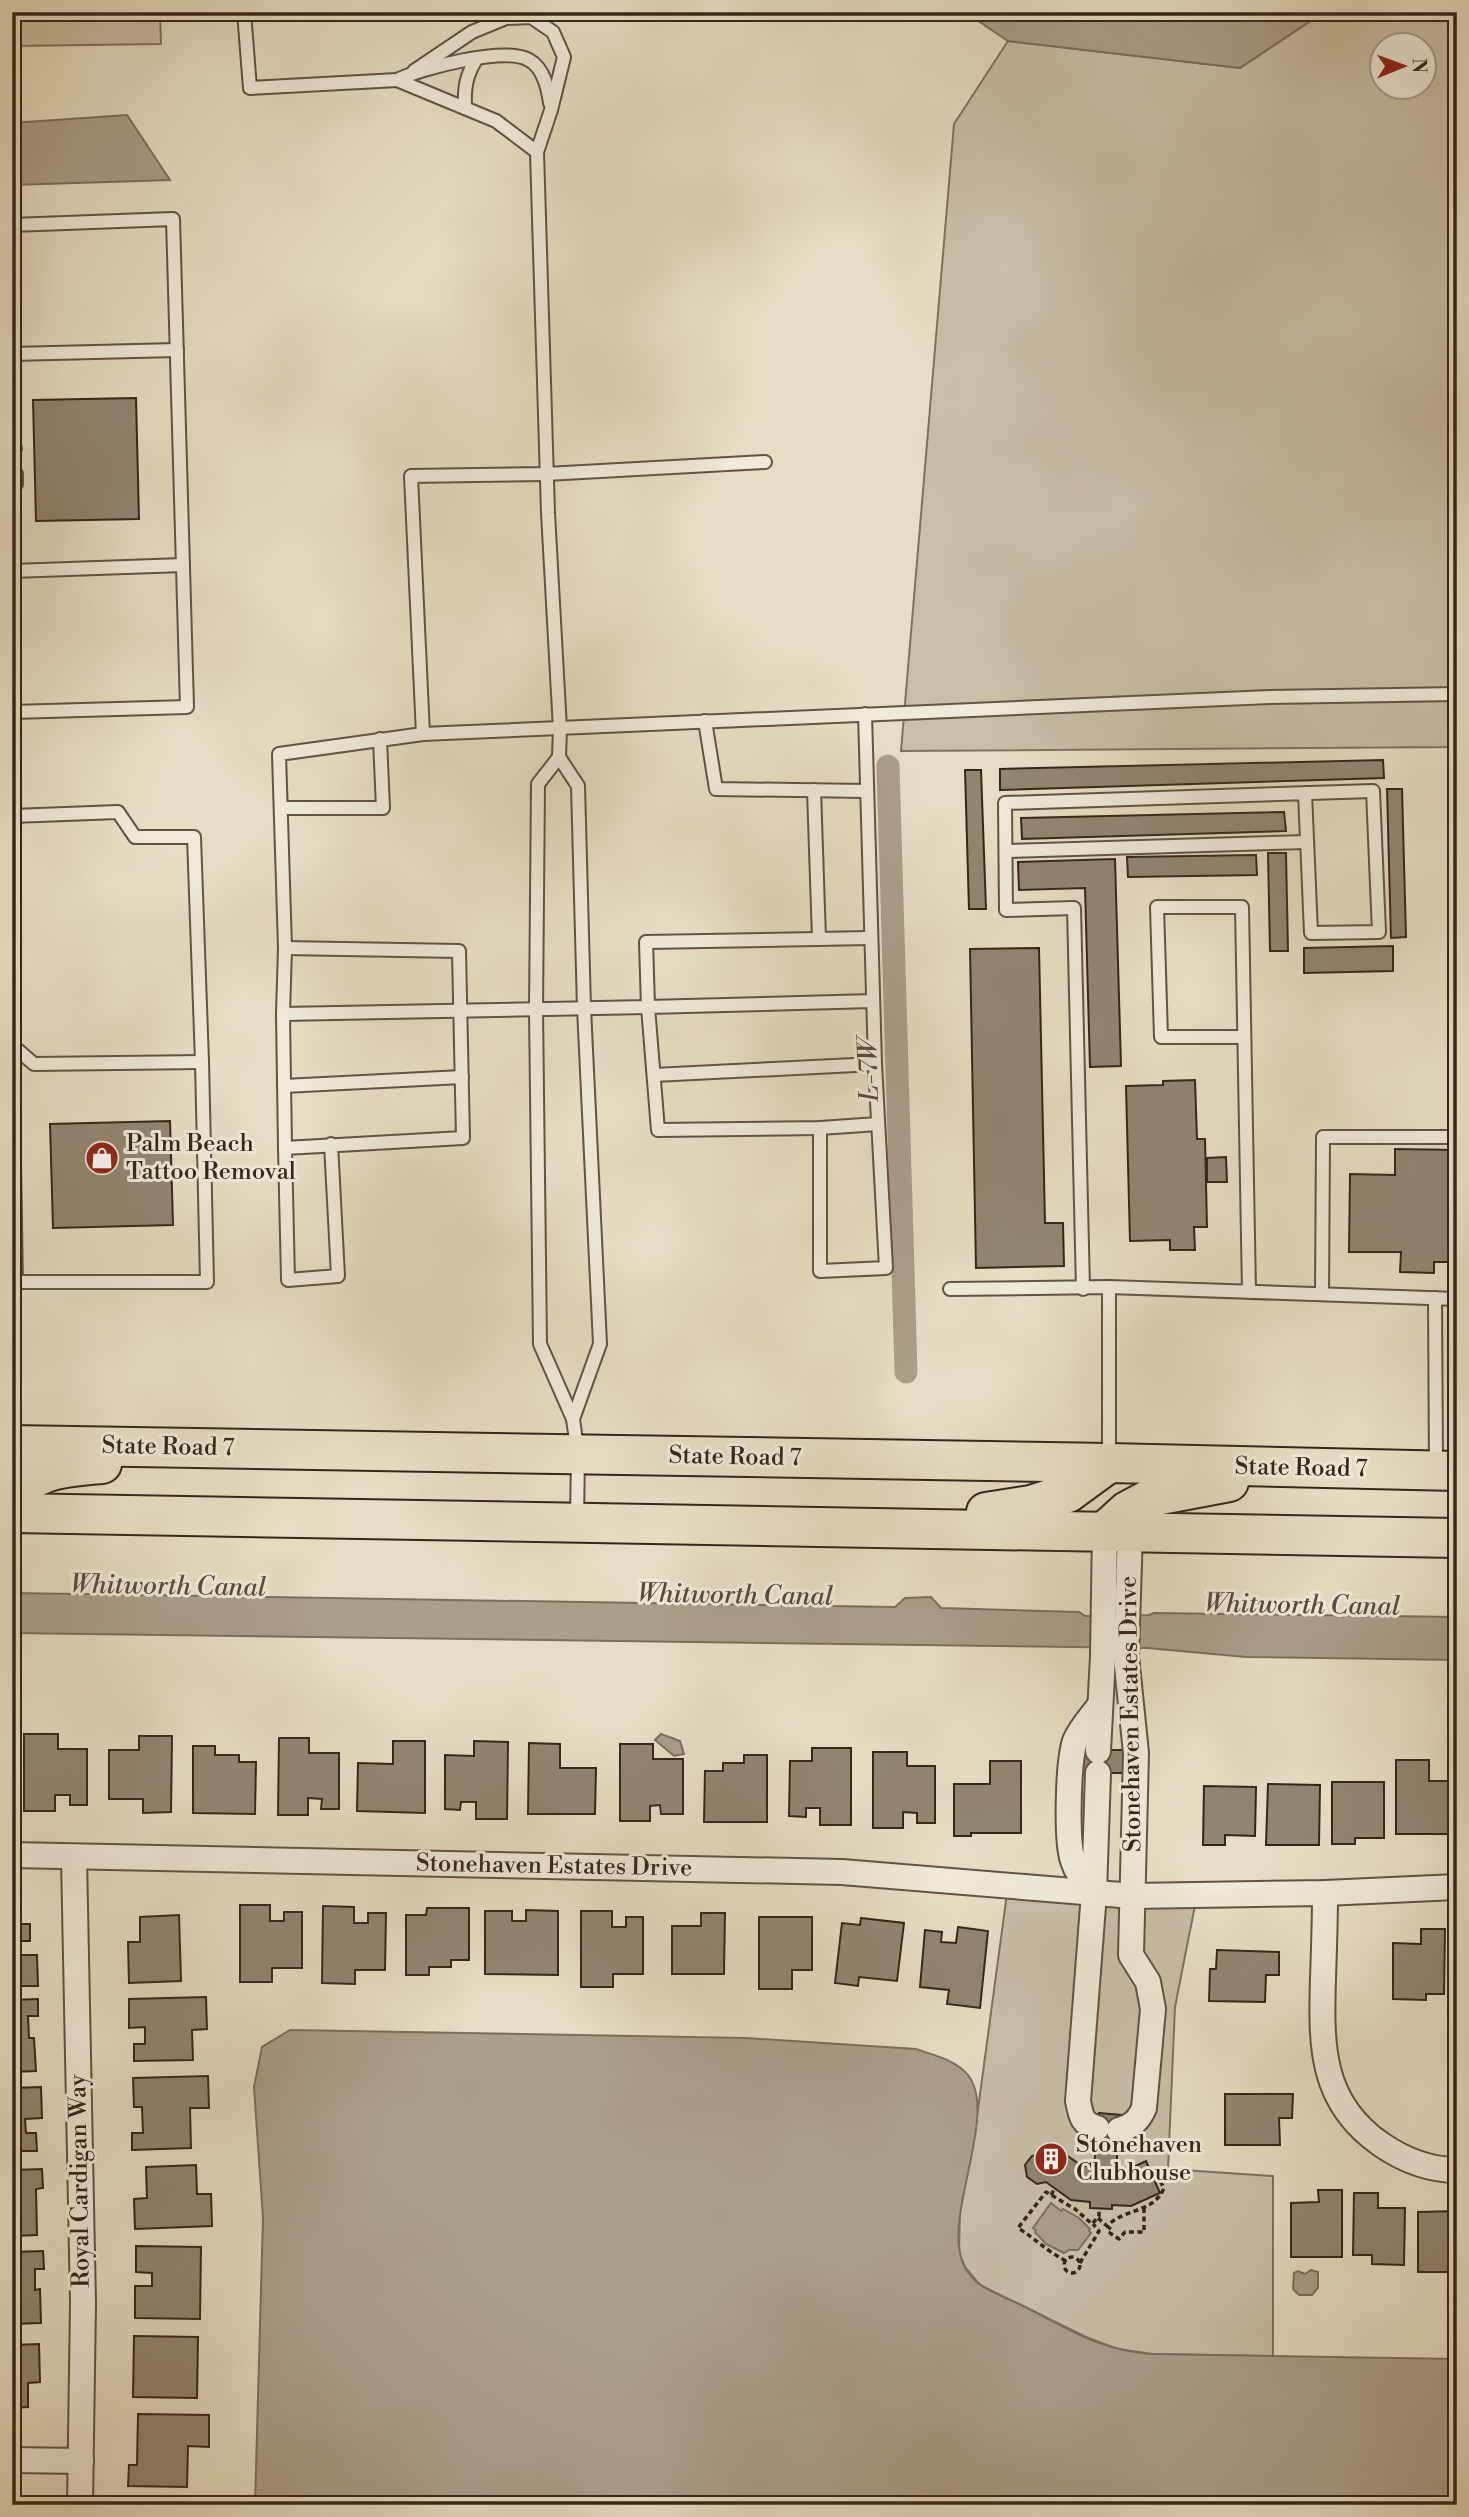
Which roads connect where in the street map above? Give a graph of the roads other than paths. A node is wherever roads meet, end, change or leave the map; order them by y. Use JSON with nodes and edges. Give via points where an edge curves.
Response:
{"nodes":[{"id":1,"x":244,"y":12,"type":"edge"},
{"id":2,"x":477,"y":58,"type":"junction"},
{"id":3,"x":414,"y":71,"type":"junction"},
{"id":4,"x":397,"y":79,"type":"junction"},
{"id":5,"x":465,"y":108,"type":"junction"},
{"id":6,"x":551,"y":110,"type":"junction"},
{"id":7,"x":537,"y":152,"type":"junction"},
{"id":8,"x":12,"y":225,"type":"edge"},
{"id":9,"x":177,"y":350,"type":"junction"},
{"id":10,"x":12,"y":354,"type":"edge"},
{"id":11,"x":765,"y":462,"type":"dead end"},
{"id":12,"x":546,"y":474,"type":"junction"},
{"id":13,"x":183,"y":565,"type":"junction"},
{"id":14,"x":12,"y":571,"type":"edge"},
{"id":15,"x":1457,"y":694,"type":"edge"},
{"id":16,"x":12,"y":712,"type":"edge"},
{"id":17,"x":865,"y":714,"type":"junction"},
{"id":18,"x":705,"y":721,"type":"junction"},
{"id":19,"x":560,"y":729,"type":"junction"},
{"id":20,"x":423,"y":734,"type":"junction"},
{"id":21,"x":380,"y":739,"type":"junction"},
{"id":22,"x":559,"y":757,"type":"junction"},
{"id":23,"x":814,"y":790,"type":"junction"},
{"id":24,"x":867,"y":791,"type":"junction"},
{"id":25,"x":1305,"y":793,"type":"junction"},
{"id":26,"x":281,"y":808,"type":"junction"},
{"id":27,"x":12,"y":816,"type":"edge"},
{"id":28,"x":1307,"y":842,"type":"junction"},
{"id":29,"x":1006,"y":851,"type":"junction"},
{"id":30,"x":871,"y":938,"type":"junction"},
{"id":31,"x":819,"y":939,"type":"junction"},
{"id":32,"x":285,"y":948,"type":"junction"},
{"id":33,"x":873,"y":1001,"type":"junction"},
{"id":34,"x":648,"y":1007,"type":"junction"},
{"id":35,"x":584,"y":1008,"type":"junction"},
{"id":36,"x":536,"y":1009,"type":"junction"},
{"id":37,"x":461,"y":1011,"type":"junction"},
{"id":38,"x":283,"y":1014,"type":"junction"},
{"id":39,"x":12,"y":1035,"type":"edge"},
{"id":40,"x":1244,"y":1037,"type":"junction"},
{"id":41,"x":12,"y":1045,"type":"edge"},
{"id":42,"x":202,"y":1062,"type":"junction"},
{"id":43,"x":875,"y":1064,"type":"junction"},
{"id":44,"x":654,"y":1075,"type":"junction"},
{"id":45,"x":462,"y":1077,"type":"junction"},
{"id":46,"x":284,"y":1086,"type":"junction"},
{"id":47,"x":878,"y":1124,"type":"junction"},
{"id":48,"x":820,"y":1128,"type":"junction"},
{"id":49,"x":1457,"y":1137,"type":"edge"},
{"id":50,"x":331,"y":1144,"type":"junction"},
{"id":51,"x":285,"y":1148,"type":"junction"},
{"id":52,"x":1108,"y":1287,"type":"junction"},
{"id":53,"x":950,"y":1289,"type":"dead end"},
{"id":54,"x":1083,"y":1289,"type":"junction"},
{"id":55,"x":1249,"y":1292,"type":"junction"},
{"id":56,"x":1322,"y":1294,"type":"junction"},
{"id":57,"x":1435,"y":1298,"type":"junction"},
{"id":58,"x":1457,"y":1299,"type":"edge"},
{"id":59,"x":575,"y":1437,"type":"junction"},
{"id":60,"x":12,"y":1445,"type":"edge"},
{"id":61,"x":257,"y":1448,"type":"junction"},
{"id":62,"x":1110,"y":1463,"type":"junction"},
{"id":63,"x":1303,"y":1468,"type":"junction"},
{"id":64,"x":1446,"y":1471,"type":"edge"},
{"id":65,"x":12,"y":1501,"type":"edge"},
{"id":66,"x":12,"y":1513,"type":"edge"},
{"id":67,"x":578,"y":1522,"type":"junction"},
{"id":68,"x":869,"y":1528,"type":"junction"},
{"id":69,"x":1117,"y":1531,"type":"junction"},
{"id":70,"x":1457,"y":1538,"type":"edge"},
{"id":71,"x":1115,"y":1656,"type":"junction"},
{"id":72,"x":1100,"y":1705,"type":"junction"},
{"id":73,"x":1070,"y":1805,"type":"junction"},
{"id":74,"x":1097,"y":1806,"type":"junction"},
{"id":75,"x":1135,"y":1807,"type":"junction"},
{"id":76,"x":12,"y":1855,"type":"edge"},
{"id":77,"x":74,"y":1857,"type":"junction"},
{"id":78,"x":1457,"y":1887,"type":"edge"},
{"id":79,"x":1094,"y":1893,"type":"junction"},
{"id":80,"x":1325,"y":1893,"type":"junction"},
{"id":81,"x":1133,"y":1896,"type":"junction"},
{"id":82,"x":1090,"y":1953,"type":"junction"},
{"id":83,"x":1131,"y":1955,"type":"junction"},
{"id":84,"x":1457,"y":2170,"type":"edge"},
{"id":85,"x":12,"y":2460,"type":"edge"},
{"id":86,"x":81,"y":2461,"type":"junction"},
{"id":87,"x":80,"y":2505,"type":"edge"}],
"edges":[{"from":1,"to":4,"type":"lane","via":[[250,88]]},
{"from":2,"to":3,"type":"lane"},
{"from":2,"to":5,"type":"lane","via":[[468,72]]},
{"from":2,"to":6,"type":"lane","via":[[498,54],[529,60],[548,88]]},
{"from":3,"to":4,"type":"lane"},
{"from":3,"to":6,"type":"lane","via":[[472,32],[506,18],[531,17],[553,32],[564,57]]},
{"from":4,"to":5,"type":"lane"},
{"from":5,"to":7,"type":"lane","via":[[496,121]]},
{"from":6,"to":7,"type":"lane"},
{"from":7,"to":12,"type":"lane"},
{"from":8,"to":9,"type":"lane","via":[[173,219]]},
{"from":9,"to":10,"type":"lane"},
{"from":9,"to":13,"type":"lane"},
{"from":11,"to":12,"type":"lane"},
{"from":12,"to":19,"type":"lane"},
{"from":12,"to":20,"type":"lane","via":[[411,476]]},
{"from":13,"to":14,"type":"lane"},
{"from":13,"to":16,"type":"lane","via":[[187,706]]},
{"from":15,"to":17,"type":"lane"},
{"from":17,"to":18,"type":"lane"},
{"from":17,"to":24,"type":"lane"},
{"from":18,"to":19,"type":"lane"},
{"from":18,"to":23,"type":"lane","via":[[716,789]]},
{"from":19,"to":20,"type":"lane"},
{"from":19,"to":22,"type":"lane"},
{"from":20,"to":21,"type":"lane"},
{"from":21,"to":26,"type":"lane","via":[[279,754]]},
{"from":21,"to":26,"type":"lane","via":[[383,808]]},
{"from":22,"to":35,"type":"lane","via":[[578,786]]},
{"from":22,"to":36,"type":"lane","via":[[538,784]]},
{"from":23,"to":24,"type":"lane"},
{"from":23,"to":31,"type":"lane"},
{"from":24,"to":30,"type":"lane"},
{"from":25,"to":28,"type":"lane"},
{"from":25,"to":28,"type":"lane","via":[[1373,791],[1379,932],[1311,933]]},
{"from":25,"to":29,"type":"lane","via":[[1005,803]]},
{"from":26,"to":32,"type":"lane"},
{"from":27,"to":42,"type":"lane","via":[[118,812],[135,837],[194,837]]},
{"from":28,"to":29,"type":"lane"},
{"from":29,"to":54,"type":"lane","via":[[1006,910],[1074,908]]},
{"from":30,"to":31,"type":"lane"},
{"from":30,"to":33,"type":"lane"},
{"from":31,"to":34,"type":"lane","via":[[646,942]]},
{"from":32,"to":37,"type":"lane","via":[[459,951]]},
{"from":32,"to":38,"type":"lane"},
{"from":33,"to":34,"type":"lane"},
{"from":33,"to":43,"type":"lane"},
{"from":34,"to":35,"type":"lane"},
{"from":34,"to":44,"type":"lane"},
{"from":35,"to":36,"type":"lane"},
{"from":35,"to":59,"type":"lane","via":[[600,1344]]},
{"from":36,"to":37,"type":"lane"},
{"from":36,"to":59,"type":"lane","via":[[540,1344]]},
{"from":37,"to":38,"type":"lane"},
{"from":37,"to":45,"type":"lane"},
{"from":38,"to":46,"type":"lane"},
{"from":39,"to":41,"type":"lane"},
{"from":40,"to":40,"type":"lane","via":[[1242,907],[1157,907],[1161,1037]]},
{"from":40,"to":55,"type":"lane"},
{"from":41,"to":42,"type":"lane","via":[[34,1064]]},
{"from":41,"to":42,"type":"lane","via":[[16,1282],[207,1282]]},
{"from":43,"to":44,"type":"lane"},
{"from":43,"to":47,"type":"lane"},
{"from":44,"to":48,"type":"lane","via":[[658,1130]]},
{"from":45,"to":46,"type":"lane"},
{"from":45,"to":50,"type":"lane","via":[[463,1138]]},
{"from":46,"to":51,"type":"lane"},
{"from":47,"to":48,"type":"lane"},
{"from":47,"to":48,"type":"lane","via":[[886,1268],[820,1271]]},
{"from":49,"to":56,"type":"lane","via":[[1323,1137]]},
{"from":50,"to":51,"type":"lane"},
{"from":50,"to":51,"type":"lane","via":[[338,1276],[288,1280]]},
{"from":52,"to":54,"type":"lane"},
{"from":52,"to":55,"type":"lane"},
{"from":52,"to":62,"type":"lane"},
{"from":53,"to":54,"type":"lane"},
{"from":55,"to":56,"type":"lane"},
{"from":56,"to":57,"type":"lane"},
{"from":57,"to":58,"type":"lane"},
{"from":57,"to":64,"type":"lane"},
{"from":59,"to":61,"type":"main road","name":"State Road 7"},
{"from":59,"to":62,"type":"main road","name":"State Road 7"},
{"from":59,"to":67,"type":"lane"},
{"from":60,"to":61,"type":"main road","name":"State Road 7"},
{"from":61,"to":65,"type":"main road","via":[[64,1468],[34,1477]]},
{"from":62,"to":63,"type":"main road","name":"State Road 7"},
{"from":62,"to":68,"type":"main road","via":[[1068,1493],[1031,1505]]},
{"from":63,"to":64,"type":"main road","name":"State Road 7"},
{"from":63,"to":69,"type":"main road","via":[[1156,1496],[1128,1511]]},
{"from":66,"to":67,"type":"main road"},
{"from":67,"to":68,"type":"main road"},
{"from":68,"to":69,"type":"main road"},
{"from":69,"to":70,"type":"main road"},
{"from":69,"to":71,"type":"street","name":"Stonehaven Estates Drive"},
{"from":71,"to":72,"type":"street","name":"Stonehaven Estates Drive"},
{"from":71,"to":75,"type":"street","name":"Stonehaven Estates Drive","via":[[1136,1753]]},
{"from":72,"to":73,"type":"street","name":"Stonehaven Estates Drive","via":[[1073,1749]]},
{"from":72,"to":74,"type":"street","name":"Stonehaven Estates Drive"},
{"from":73,"to":74,"type":"street"},
{"from":73,"to":79,"type":"street","name":"Stonehaven Estates Drive","via":[[1072,1859]]},
{"from":74,"to":75,"type":"street"},
{"from":74,"to":79,"type":"street","name":"Stonehaven Estates Drive"},
{"from":75,"to":81,"type":"street","name":"Stonehaven Estates Drive"},
{"from":76,"to":77,"type":"street","name":"Stonehaven Estates Drive"},
{"from":77,"to":79,"type":"street","name":"Stonehaven Estates Drive","via":[[842,1872]]},
{"from":77,"to":86,"type":"street","name":"Royal Cardigan Way","via":[[83,2304]]},
{"from":78,"to":80,"type":"street","name":"Stonehaven Estates Drive"},
{"from":79,"to":81,"type":"street","name":"Stonehaven Estates Drive"},
{"from":79,"to":82,"type":"street"},
{"from":80,"to":81,"type":"street","name":"Stonehaven Estates Drive"},
{"from":80,"to":84,"type":"street","via":[[1322,2045],[1339,2097],[1374,2139],[1396,2154],[1422,2165]]},
{"from":81,"to":83,"type":"street"},
{"from":82,"to":83,"type":"street"},
{"from":82,"to":83,"type":"street","via":[[1078,2101],[1086,2123],[1108,2129],[1133,2124],[1144,2108],[1153,2008],[1147,1982]]},
{"from":85,"to":86,"type":"street"},
{"from":86,"to":87,"type":"street","name":"Royal Cardigan Way"}]}
